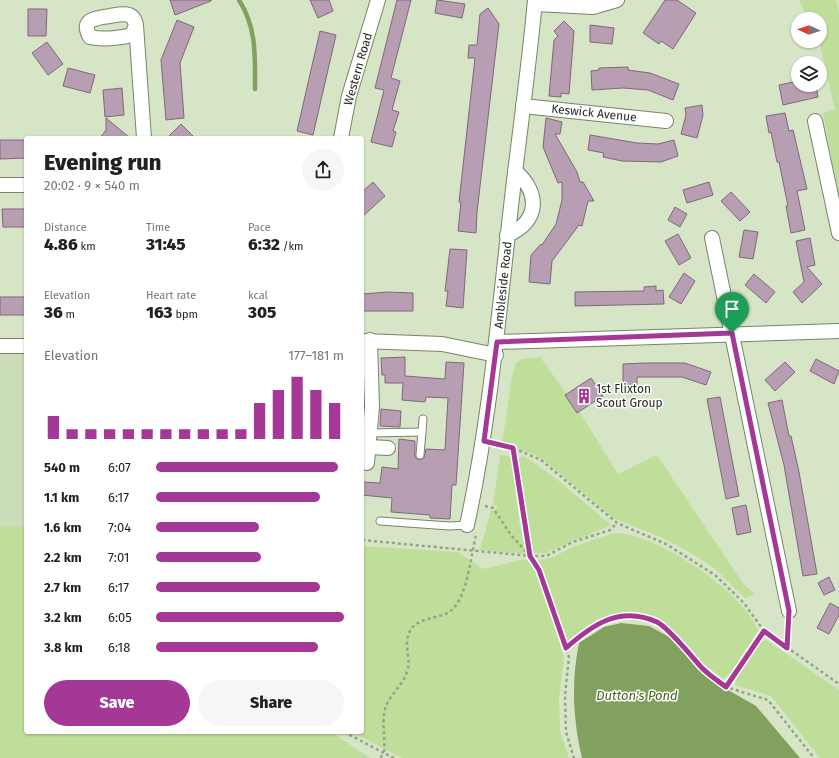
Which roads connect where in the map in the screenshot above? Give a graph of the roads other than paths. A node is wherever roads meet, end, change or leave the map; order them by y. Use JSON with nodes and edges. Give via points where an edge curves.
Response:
{"nodes":[{"id":1,"x":378,"y":0,"type":"edge"},
{"id":2,"x":617,"y":0,"type":"edge"},
{"id":3,"x":535,"y":2,"type":"edge"},
{"id":4,"x":136,"y":25,"type":"dead end"},
{"id":5,"x":523,"y":106,"type":"junction"},
{"id":6,"x":666,"y":121,"type":"dead end"},
{"id":7,"x":815,"y":121,"type":"dead end"},
{"id":8,"x":144,"y":136,"type":"edge"},
{"id":9,"x":341,"y":136,"type":"edge"},
{"id":10,"x":515,"y":171,"type":"junction"},
{"id":11,"x":0,"y":185,"type":"edge"},
{"id":12,"x":24,"y":185,"type":"edge"},
{"id":13,"x":839,"y":233,"type":"edge"},
{"id":14,"x":508,"y":235,"type":"junction"},
{"id":15,"x":712,"y":238,"type":"dead end"},
{"id":16,"x":839,"y":331,"type":"edge"},
{"id":17,"x":732,"y":333,"type":"junction"},
{"id":18,"x":366,"y":341,"type":"edge"},
{"id":19,"x":0,"y":346,"type":"edge"},
{"id":20,"x":24,"y":346,"type":"edge"},
{"id":21,"x":496,"y":349,"type":"junction"},
{"id":22,"x":423,"y":419,"type":"dead end"},
{"id":23,"x":422,"y":432,"type":"junction"},
{"id":24,"x":370,"y":440,"type":"junction"},
{"id":25,"x":388,"y":448,"type":"dead end"},
{"id":26,"x":420,"y":455,"type":"dead end"},
{"id":27,"x":367,"y":463,"type":"dead end"},
{"id":28,"x":380,"y":521,"type":"dead end"},
{"id":29,"x":467,"y":525,"type":"joint"},
{"id":30,"x":789,"y":611,"type":"road end"}],
"edges":[{"from":1,"to":9,"type":"street","name":"Western Road","via":[[349,96]]},
{"from":2,"to":3,"type":"street","via":[[593,7]]},
{"from":3,"to":5,"type":"street","name":"Ambleside Road"},
{"from":4,"to":8,"type":"street"},
{"from":5,"to":6,"type":"street","name":"Keswick Avenue"},
{"from":5,"to":10,"type":"street","name":"Ambleside Road"},
{"from":7,"to":13,"type":"street"},
{"from":10,"to":14,"type":"street","name":"Ambleside Road"},
{"from":10,"to":14,"type":"street","name":"Ambleside Road","via":[[530,188],[533,205],[525,224]]},
{"from":11,"to":12,"type":"street"},
{"from":14,"to":21,"type":"street","name":"Ambleside Road"},
{"from":15,"to":17,"type":"street"},
{"from":16,"to":17,"type":"street"},
{"from":17,"to":21,"type":"street"},
{"from":17,"to":30,"type":"street"},
{"from":18,"to":21,"type":"street"},
{"from":18,"to":24,"type":"street","via":[[372,407]]},
{"from":19,"to":20,"type":"street"},
{"from":21,"to":29,"type":"street","name":"Ambleside Road","via":[[484,441]]},
{"from":22,"to":23,"type":"lane"},
{"from":23,"to":24,"type":"lane"},
{"from":23,"to":26,"type":"lane"},
{"from":24,"to":25,"type":"street"},
{"from":24,"to":27,"type":"street"},
{"from":28,"to":29,"type":"lane"}]}
